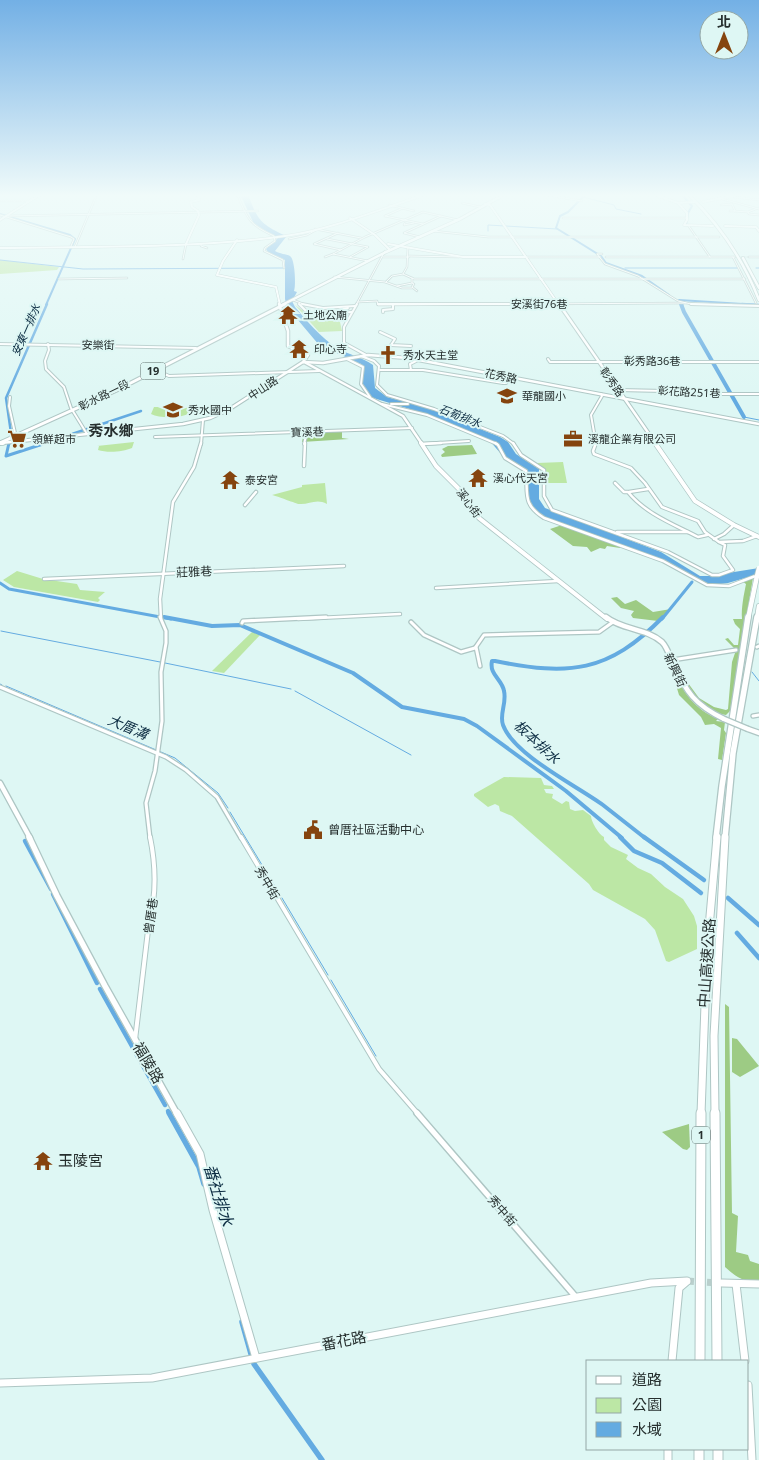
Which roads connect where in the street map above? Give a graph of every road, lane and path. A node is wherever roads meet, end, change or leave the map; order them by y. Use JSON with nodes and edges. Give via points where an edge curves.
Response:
{"nodes":[{"id":1,"x":221,"y":262,"type":"edge"},
{"id":2,"x":283,"y":262,"type":"edge"},
{"id":3,"x":365,"y":262,"type":"edge"},
{"id":4,"x":380,"y":262,"type":"edge"},
{"id":5,"x":408,"y":262,"type":"edge"},
{"id":6,"x":529,"y":262,"type":"edge"},
{"id":7,"x":604,"y":262,"type":"edge"},
{"id":8,"x":735,"y":262,"type":"edge"},
{"id":9,"x":740,"y":262,"type":"edge"},
{"id":10,"x":744,"y":262,"type":"edge"},
{"id":11,"x":284,"y":268,"type":"dead end"},
{"id":12,"x":403,"y":274,"type":"junction"},
{"id":13,"x":335,"y":277,"type":"junction"},
{"id":14,"x":127,"y":278,"type":"dead end"},
{"id":15,"x":412,"y":278,"type":"junction"},
{"id":16,"x":59,"y":279,"type":"dead end"},
{"id":17,"x":541,"y":279,"type":"junction"},
{"id":18,"x":644,"y":279,"type":"junction"},
{"id":19,"x":745,"y":279,"type":"junction"},
{"id":20,"x":369,"y":280,"type":"junction"},
{"id":21,"x":385,"y":282,"type":"junction"},
{"id":22,"x":412,"y":283,"type":"junction"},
{"id":23,"x":396,"y":286,"type":"junction"},
{"id":24,"x":412,"y":288,"type":"junction"},
{"id":25,"x":759,"y":288,"type":"edge"},
{"id":26,"x":417,"y":290,"type":"dead end"},
{"id":27,"x":300,"y":295,"type":"junction"},
{"id":28,"x":293,"y":300,"type":"junction"},
{"id":29,"x":358,"y":302,"type":"junction"},
{"id":30,"x":686,"y":303,"type":"junction"},
{"id":31,"x":758,"y":303,"type":"edge"},
{"id":32,"x":299,"y":304,"type":"junction"},
{"id":33,"x":393,"y":304,"type":"junction"},
{"id":34,"x":557,"y":304,"type":"junction"},
{"id":35,"x":280,"y":306,"type":"junction"},
{"id":36,"x":355,"y":306,"type":"junction"},
{"id":37,"x":348,"y":307,"type":"junction"},
{"id":38,"x":340,"y":312,"type":"junction"},
{"id":39,"x":352,"y":312,"type":"junction"},
{"id":40,"x":383,"y":312,"type":"dead end"},
{"id":41,"x":380,"y":332,"type":"dead end"},
{"id":42,"x":0,"y":344,"type":"edge"},
{"id":43,"x":48,"y":344,"type":"junction"},
{"id":44,"x":411,"y":346,"type":"dead end"},
{"id":45,"x":194,"y":348,"type":"junction"},
{"id":46,"x":366,"y":355,"type":"junction"},
{"id":47,"x":361,"y":356,"type":"junction"},
{"id":48,"x":347,"y":359,"type":"junction"},
{"id":49,"x":548,"y":359,"type":"dead end"},
{"id":50,"x":418,"y":360,"type":"junction"},
{"id":51,"x":304,"y":362,"type":"junction"},
{"id":52,"x":598,"y":362,"type":"junction"},
{"id":53,"x":759,"y":362,"type":"edge"},
{"id":54,"x":155,"y":369,"type":"junction"},
{"id":55,"x":380,"y":370,"type":"junction"},
{"id":56,"x":411,"y":370,"type":"junction"},
{"id":57,"x":319,"y":371,"type":"junction"},
{"id":58,"x":286,"y":372,"type":"junction"},
{"id":59,"x":509,"y":377,"type":"junction"},
{"id":60,"x":618,"y":390,"type":"junction"},
{"id":61,"x":600,"y":393,"type":"junction"},
{"id":62,"x":759,"y":394,"type":"edge"},
{"id":63,"x":10,"y":397,"type":"dead end"},
{"id":64,"x":369,"y":398,"type":"junction"},
{"id":65,"x":623,"y":398,"type":"junction"},
{"id":66,"x":382,"y":404,"type":"junction"},
{"id":67,"x":388,"y":404,"type":"junction"},
{"id":68,"x":412,"y":404,"type":"junction"},
{"id":69,"x":72,"y":409,"type":"junction"},
{"id":70,"x":203,"y":420,"type":"junction"},
{"id":71,"x":759,"y":424,"type":"edge"},
{"id":72,"x":412,"y":428,"type":"junction"},
{"id":73,"x":307,"y":432,"type":"junction"},
{"id":74,"x":15,"y":434,"type":"junction"},
{"id":75,"x":87,"y":434,"type":"junction"},
{"id":76,"x":202,"y":435,"type":"junction"},
{"id":77,"x":155,"y":437,"type":"dead end"},
{"id":78,"x":7,"y":439,"type":"junction"},
{"id":79,"x":469,"y":441,"type":"dead end"},
{"id":80,"x":0,"y":442,"type":"edge"},
{"id":81,"x":422,"y":444,"type":"junction"},
{"id":82,"x":304,"y":466,"type":"dead end"},
{"id":83,"x":615,"y":483,"type":"dead end"},
{"id":84,"x":648,"y":489,"type":"junction"},
{"id":85,"x":256,"y":492,"type":"dead end"},
{"id":86,"x":628,"y":492,"type":"junction"},
{"id":87,"x":245,"y":505,"type":"dead end"},
{"id":88,"x":734,"y":525,"type":"junction"},
{"id":89,"x":614,"y":532,"type":"junction"},
{"id":90,"x":689,"y":532,"type":"junction"},
{"id":91,"x":708,"y":535,"type":"junction"},
{"id":92,"x":758,"y":537,"type":"edge"},
{"id":93,"x":713,"y":539,"type":"junction"},
{"id":94,"x":720,"y":542,"type":"junction"},
{"id":95,"x":344,"y":566,"type":"dead end"},
{"id":96,"x":759,"y":568,"type":"edge"},
{"id":97,"x":164,"y":574,"type":"junction"},
{"id":98,"x":758,"y":575,"type":"edge"},
{"id":99,"x":44,"y":579,"type":"dead end"},
{"id":100,"x":559,"y":581,"type":"junction"},
{"id":101,"x":436,"y":588,"type":"dead end"},
{"id":102,"x":759,"y":606,"type":"edge"},
{"id":103,"x":400,"y":614,"type":"dead end"},
{"id":104,"x":411,"y":622,"type":"dead end"},
{"id":105,"x":613,"y":622,"type":"junction"},
{"id":106,"x":242,"y":624,"type":"dead end"},
{"id":107,"x":653,"y":635,"type":"joint"},
{"id":108,"x":476,"y":647,"type":"junction"},
{"id":109,"x":736,"y":650,"type":"dead end"},
{"id":110,"x":672,"y":660,"type":"junction"},
{"id":111,"x":480,"y":666,"type":"dead end"},
{"id":112,"x":0,"y":687,"type":"edge"},
{"id":113,"x":759,"y":715,"type":"edge"},
{"id":114,"x":753,"y":716,"type":"dead end"},
{"id":115,"x":759,"y":734,"type":"edge"},
{"id":116,"x":158,"y":752,"type":"junction"},
{"id":117,"x":0,"y":783,"type":"edge"},
{"id":118,"x":135,"y":1041,"type":"junction"},
{"id":119,"x":722,"y":1283,"type":"tunnel mouth"},
{"id":120,"x":736,"y":1284,"type":"junction"},
{"id":121,"x":759,"y":1284,"type":"edge"},
{"id":122,"x":576,"y":1297,"type":"junction"},
{"id":123,"x":256,"y":1358,"type":"junction"},
{"id":124,"x":672,"y":1360,"type":"edge"},
{"id":125,"x":700,"y":1360,"type":"edge"},
{"id":126,"x":717,"y":1360,"type":"edge"},
{"id":127,"x":745,"y":1360,"type":"edge"},
{"id":128,"x":0,"y":1383,"type":"edge"},
{"id":129,"x":749,"y":1403,"type":"edge"},
{"id":130,"x":752,"y":1460,"type":"edge"}],
"edges":[{"from":1,"to":35,"type":"street","via":[[217,275],[276,286]]},
{"from":2,"to":11,"type":"street"},
{"from":3,"to":13,"type":"main road","number":"19"},
{"from":4,"to":20,"type":"street"},
{"from":5,"to":12,"type":"street"},
{"from":6,"to":17,"type":"street","name":"彰秀路"},
{"from":7,"to":18,"type":"street"},
{"from":8,"to":19,"type":"street"},
{"from":9,"to":31,"type":"highway"},
{"from":10,"to":25,"type":"highway"},
{"from":12,"to":15,"type":"street"},
{"from":12,"to":21,"type":"street","via":[[392,276]]},
{"from":13,"to":20,"type":"street"},
{"from":13,"to":27,"type":"main road","number":"19"},
{"from":14,"to":16,"type":"street"},
{"from":15,"to":17,"type":"street"},
{"from":15,"to":22,"type":"street"},
{"from":17,"to":18,"type":"street"},
{"from":17,"to":34,"type":"street","name":"彰秀路"},
{"from":18,"to":19,"type":"street"},
{"from":18,"to":30,"type":"street","via":[[674,300]]},
{"from":19,"to":31,"type":"street","via":[[753,300]]},
{"from":20,"to":21,"type":"street"},
{"from":20,"to":29,"type":"street"},
{"from":21,"to":23,"type":"street"},
{"from":22,"to":23,"type":"street"},
{"from":22,"to":24,"type":"street"},
{"from":23,"to":24,"type":"street"},
{"from":24,"to":26,"type":"street"},
{"from":27,"to":28,"type":"main road","number":"19"},
{"from":27,"to":35,"type":"main road","number":"19"},
{"from":28,"to":32,"type":"street"},
{"from":28,"to":35,"type":"main road","name":"彰水路一段","number":"19"},
{"from":29,"to":33,"type":"street","name":"安溪街76巷"},
{"from":29,"to":36,"type":"street"},
{"from":30,"to":31,"type":"street","name":"安溪街76巷"},
{"from":30,"to":34,"type":"street","name":"安溪街76巷"},
{"from":32,"to":37,"type":"street"},
{"from":32,"to":38,"type":"street","via":[[309,314]]},
{"from":33,"to":34,"type":"street","name":"安溪街76巷"},
{"from":33,"to":40,"type":"street","via":[[393,310]]},
{"from":34,"to":52,"type":"street","name":"彰秀路"},
{"from":35,"to":45,"type":"main road","name":"彰水路一段","number":"19"},
{"from":35,"to":51,"type":"street","name":"溪心街","via":[[290,336],[288,346],[308,356]]},
{"from":36,"to":37,"type":"street"},
{"from":36,"to":39,"type":"street"},
{"from":37,"to":38,"type":"street","via":[[338,310]]},
{"from":38,"to":39,"type":"street"},
{"from":39,"to":46,"type":"street","via":[[344,327],[344,343]]},
{"from":41,"to":44,"type":"street","via":[[395,339],[391,345]]},
{"from":42,"to":43,"type":"street","name":"安樂街"},
{"from":43,"to":45,"type":"street","name":"安樂街"},
{"from":43,"to":69,"type":"street","via":[[46,369],[64,387]]},
{"from":45,"to":54,"type":"main road","name":"彰水路一段","number":"19"},
{"from":45,"to":69,"type":"main road","name":"彰水路一段","number":"19"},
{"from":46,"to":47,"type":"street","name":"花秀路"},
{"from":46,"to":50,"type":"street","name":"花秀路"},
{"from":47,"to":48,"type":"street","name":"花秀路"},
{"from":47,"to":55,"type":"street","via":[[376,362]]},
{"from":48,"to":51,"type":"street","name":"中山路"},
{"from":48,"to":64,"type":"street","via":[[363,367],[360,384]]},
{"from":49,"to":52,"type":"street","name":"彰秀路36巷","via":[[550,362]]},
{"from":50,"to":56,"type":"street","via":[[410,364]]},
{"from":50,"to":59,"type":"street","name":"花秀路"},
{"from":51,"to":57,"type":"street","name":"溪心街"},
{"from":51,"to":58,"type":"street","name":"中山路"},
{"from":52,"to":53,"type":"street","name":"彰秀路36巷"},
{"from":52,"to":60,"type":"street","name":"彰秀路"},
{"from":54,"to":58,"type":"street","via":[[169,376]]},
{"from":54,"to":69,"type":"main road","name":"彰水路一段","number":"19"},
{"from":55,"to":56,"type":"street"},
{"from":55,"to":68,"type":"street","via":[[379,389]]},
{"from":56,"to":59,"type":"street","via":[[503,384]]},
{"from":57,"to":58,"type":"street"},
{"from":57,"to":64,"type":"street","name":"溪心街"},
{"from":58,"to":70,"type":"street","name":"中山路","via":[[236,406]]},
{"from":59,"to":61,"type":"street","name":"花秀路"},
{"from":60,"to":62,"type":"street","name":"彰花路251巷"},
{"from":60,"to":65,"type":"street","name":"彰秀路"},
{"from":61,"to":65,"type":"street","name":"花秀路"},
{"from":61,"to":84,"type":"street","via":[[600,401],[591,415],[596,443],[593,452],[631,468]]},
{"from":63,"to":74,"type":"street"},
{"from":64,"to":66,"type":"street","name":"溪心街"},
{"from":65,"to":71,"type":"street","name":"花秀路"},
{"from":65,"to":88,"type":"street","name":"彰秀路","via":[[695,501]]},
{"from":66,"to":67,"type":"street"},
{"from":66,"to":72,"type":"street","name":"溪心街","via":[[403,416]]},
{"from":67,"to":68,"type":"street"},
{"from":67,"to":98,"type":"street","via":[[427,415],[495,443],[505,458],[526,471],[526,501],[544,518],[663,561],[707,585],[729,586]]},
{"from":68,"to":89,"type":"street","via":[[437,410],[508,438],[521,455],[544,470],[544,498],[549,508]]},
{"from":69,"to":74,"type":"main road","name":"彰水路一段","number":"19"},
{"from":69,"to":75,"type":"street"},
{"from":70,"to":75,"type":"street","name":"中山路","via":[[162,428]]},
{"from":70,"to":76,"type":"street"},
{"from":72,"to":73,"type":"street","name":"寶溪巷"},
{"from":72,"to":81,"type":"street","name":"溪心街"},
{"from":73,"to":76,"type":"street","name":"寶溪巷"},
{"from":73,"to":82,"type":"street"},
{"from":74,"to":78,"type":"main road","name":"彰水路一段","number":"19"},
{"from":75,"to":78,"type":"street","name":"中山路"},
{"from":76,"to":77,"type":"street","name":"寶溪巷"},
{"from":76,"to":97,"type":"street","via":[[194,466],[177,489],[173,502]]},
{"from":78,"to":80,"type":"main road","name":"彰水路一段","number":"19"},
{"from":79,"to":81,"type":"street"},
{"from":81,"to":100,"type":"street","name":"溪心街","via":[[440,470],[466,497],[479,518]]},
{"from":83,"to":86,"type":"street","via":[[622,491]]},
{"from":84,"to":86,"type":"street"},
{"from":84,"to":91,"type":"street","via":[[662,508],[698,521]]},
{"from":85,"to":87,"type":"street"},
{"from":86,"to":90,"type":"street","via":[[638,504]]},
{"from":88,"to":92,"type":"street","name":"彰秀路"},
{"from":88,"to":93,"type":"street"},
{"from":89,"to":90,"type":"street"},
{"from":89,"to":94,"type":"street","via":[[668,552],[714,575],[733,570],[725,561],[722,551],[725,545]]},
{"from":90,"to":91,"type":"street","via":[[699,537]]},
{"from":91,"to":93,"type":"street"},
{"from":92,"to":94,"type":"street"},
{"from":93,"to":94,"type":"street"},
{"from":95,"to":97,"type":"street","name":"莊雅巷"},
{"from":96,"to":98,"type":"highway","name":"中山高速公路","number":"1","bridge":true},
{"from":97,"to":99,"type":"street","name":"莊雅巷"},
{"from":97,"to":116,"type":"street","via":[[159,615],[166,631],[166,643],[161,672],[162,721]]},
{"from":98,"to":125,"type":"highway","name":"中山高速公路","number":"1","via":[[728,740],[713,864],[702,1036]]},
{"from":100,"to":101,"type":"street"},
{"from":100,"to":105,"type":"street","name":"溪心街"},
{"from":102,"to":126,"type":"highway","name":"中山高速公路","number":"1","via":[[733,753],[725,838],[714,1036]]},
{"from":103,"to":106,"type":"street","via":[[243,620]]},
{"from":104,"to":108,"type":"street","via":[[417,630],[452,649],[466,652]]},
{"from":105,"to":107,"type":"street","name":"溪心街"},
{"from":105,"to":108,"type":"street","via":[[596,632],[484,635]]},
{"from":107,"to":110,"type":"street","name":"新興街","via":[[663,644]]},
{"from":108,"to":111,"type":"street"},
{"from":109,"to":110,"type":"street"},
{"from":110,"to":115,"type":"street","name":"新興街","bridge":true,"via":[[692,701],[702,709]]},
{"from":112,"to":116,"type":"street","name":"秀中街"},
{"from":113,"to":114,"type":"street"},
{"from":116,"to":118,"type":"street","name":"曾厝巷","via":[[148,791],[146,816],[155,862],[154,903]]},
{"from":116,"to":122,"type":"street","name":"秀中街","via":[[186,770],[217,797],[379,1069]]},
{"from":117,"to":118,"type":"street","name":"福陵路"},
{"from":118,"to":123,"type":"street","name":"福陵路","via":[[200,1154]]},
{"from":119,"to":120,"type":"street"},
{"from":120,"to":121,"type":"street"},
{"from":120,"to":127,"type":"street"},
{"from":122,"to":123,"type":"street","name":"番花路"},
{"from":122,"to":124,"type":"street","name":"番花路","via":[[651,1283],[686,1282],[679,1288]]},
{"from":123,"to":128,"type":"street","name":"番花路","via":[[152,1378]]},
{"from":129,"to":130,"type":"street"}]}
